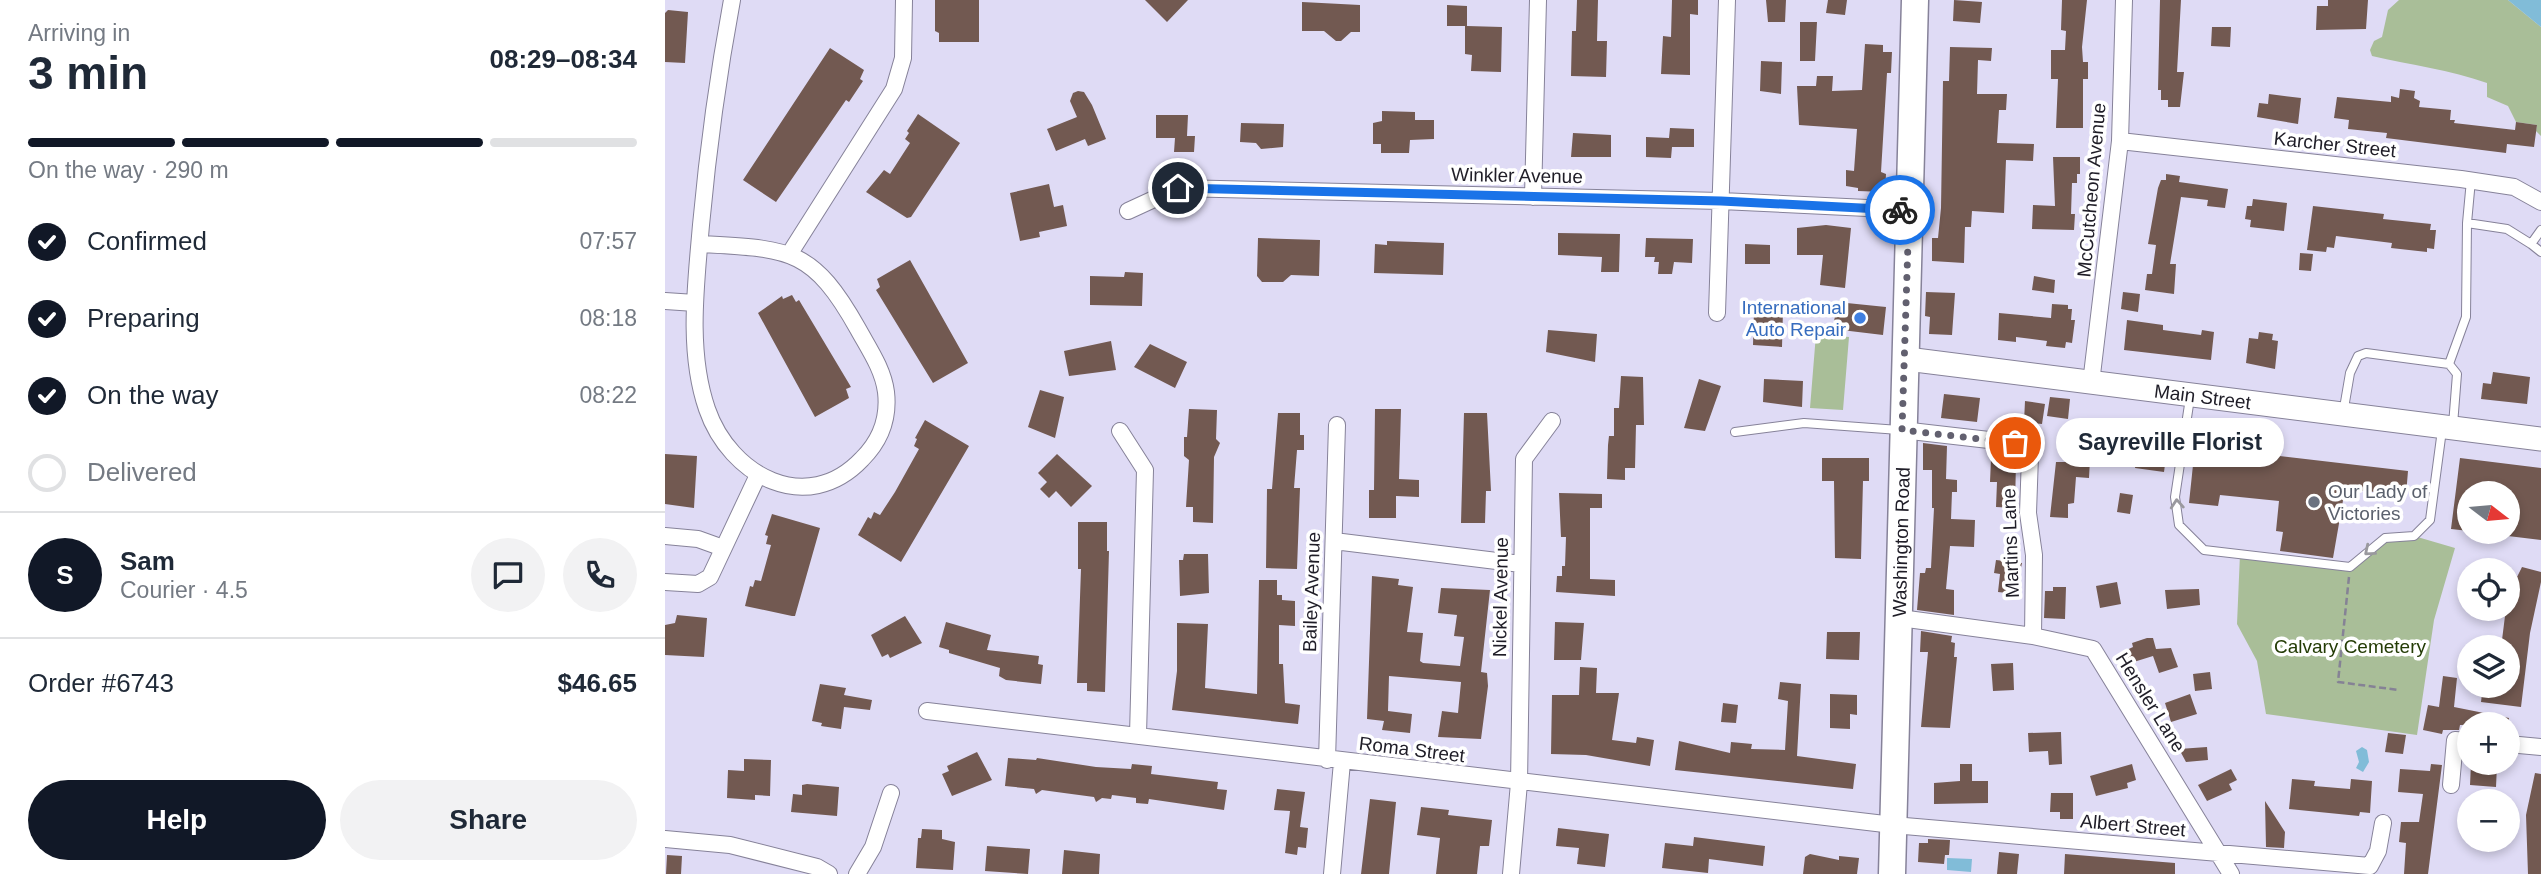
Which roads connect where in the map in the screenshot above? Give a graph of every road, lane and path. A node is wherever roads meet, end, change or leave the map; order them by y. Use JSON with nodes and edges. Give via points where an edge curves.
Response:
{"nodes":[{"id":1,"x":732,"y":0,"type":"edge"},
{"id":2,"x":904,"y":0,"type":"edge"},
{"id":3,"x":1538,"y":0,"type":"edge"},
{"id":4,"x":1727,"y":0,"type":"edge"},
{"id":5,"x":1915,"y":0,"type":"edge"},
{"id":6,"x":2124,"y":0,"type":"edge"},
{"id":7,"x":2120,"y":141,"type":"junction"},
{"id":8,"x":2471,"y":180,"type":"junction"},
{"id":9,"x":1533,"y":197,"type":"junction"},
{"id":10,"x":1721,"y":201,"type":"junction"},
{"id":11,"x":2541,"y":202,"type":"edge"},
{"id":12,"x":1128,"y":211,"type":"dead end"},
{"id":13,"x":1909,"y":211,"type":"junction"},
{"id":14,"x":2467,"y":223,"type":"junction"},
{"id":15,"x":2541,"y":230,"type":"edge"},
{"id":16,"x":700,"y":244,"type":"junction"},
{"id":17,"x":2531,"y":244,"type":"junction"},
{"id":18,"x":2541,"y":252,"type":"edge"},
{"id":19,"x":790,"y":253,"type":"junction"},
{"id":20,"x":665,"y":301,"type":"edge"},
{"id":21,"x":695,"y":303,"type":"junction"},
{"id":22,"x":1717,"y":313,"type":"dead end"},
{"id":23,"x":1907,"y":359,"type":"junction"},
{"id":24,"x":2448,"y":364,"type":"junction"},
{"id":25,"x":2091,"y":383,"type":"junction"},
{"id":26,"x":2190,"y":396,"type":"junction"},
{"id":27,"x":2343,"y":414,"type":"junction"},
{"id":28,"x":1552,"y":421,"type":"dead end"},
{"id":29,"x":1337,"y":425,"type":"dead end"},
{"id":30,"x":2447,"y":428,"type":"junction"},
{"id":31,"x":1902,"y":430,"type":"junction"},
{"id":32,"x":1120,"y":431,"type":"dead end"},
{"id":33,"x":1735,"y":432,"type":"dead end"},
{"id":34,"x":2541,"y":439,"type":"edge"},
{"id":35,"x":758,"y":475,"type":"junction"},
{"id":36,"x":665,"y":536,"type":"edge"},
{"id":37,"x":1334,"y":541,"type":"junction"},
{"id":38,"x":723,"y":548,"type":"junction"},
{"id":39,"x":1521,"y":564,"type":"junction"},
{"id":40,"x":2350,"y":567,"type":"junction"},
{"id":41,"x":665,"y":582,"type":"edge"},
{"id":42,"x":1900,"y":618,"type":"junction"},
{"id":43,"x":2033,"y":636,"type":"junction"},
{"id":44,"x":2399,"y":690,"type":"dead end"},
{"id":45,"x":927,"y":712,"type":"dead end"},
{"id":46,"x":1138,"y":735,"type":"junction"},
{"id":47,"x":2457,"y":740,"type":"edge"},
{"id":48,"x":2520,"y":745,"type":"edge"},
{"id":49,"x":2541,"y":747,"type":"edge"},
{"id":50,"x":1334,"y":761,"type":"junction"},
{"id":51,"x":1518,"y":783,"type":"junction"},
{"id":52,"x":2451,"y":785,"type":"dead end"},
{"id":53,"x":891,"y":793,"type":"dead end"},
{"id":54,"x":2383,"y":823,"type":"dead end"},
{"id":55,"x":1893,"y":825,"type":"junction"},
{"id":56,"x":665,"y":839,"type":"edge"},
{"id":57,"x":2220,"y":853,"type":"junction"},
{"id":58,"x":829,"y":874,"type":"edge"},
{"id":59,"x":857,"y":874,"type":"edge"},
{"id":60,"x":1332,"y":874,"type":"edge"},
{"id":61,"x":1511,"y":874,"type":"edge"},
{"id":62,"x":1892,"y":874,"type":"edge"},
{"id":63,"x":2231,"y":874,"type":"edge"}],
"edges":[{"from":1,"to":16,"type":"street","via":[[715,90]]},
{"from":2,"to":19,"type":"street","via":[[902,58],[894,89]]},
{"from":3,"to":9,"type":"street"},
{"from":4,"to":10,"type":"street"},
{"from":5,"to":13,"type":"main road","name":"Washington Road"},
{"from":6,"to":7,"type":"street","name":"McCutcheon Avenue"},
{"from":7,"to":8,"type":"street","name":"Karcher Street"},
{"from":7,"to":25,"type":"street","name":"McCutcheon Avenue"},
{"from":8,"to":11,"type":"street","name":"Karcher Street","via":[[2514,187]]},
{"from":8,"to":14,"type":"lane"},
{"from":9,"to":10,"type":"street","name":"Winkler Avenue"},
{"from":9,"to":12,"type":"street","name":"Winkler Avenue","via":[[1178,188]]},
{"from":10,"to":13,"type":"street","name":"Winkler Avenue"},
{"from":10,"to":22,"type":"street"},
{"from":13,"to":23,"type":"main road","name":"Washington Road"},
{"from":14,"to":17,"type":"lane","via":[[2507,229]]},
{"from":14,"to":24,"type":"lane","via":[[2466,317]]},
{"from":15,"to":17,"type":"lane"},
{"from":16,"to":19,"type":"street"},
{"from":16,"to":21,"type":"street"},
{"from":17,"to":18,"type":"lane"},
{"from":19,"to":35,"type":"street","via":[[815,268],[841,299],[880,370],[886,392],[885,420],[874,447],[849,473],[821,486],[794,488]]},
{"from":20,"to":21,"type":"street"},
{"from":21,"to":35,"type":"street","via":[[697,366],[706,407],[737,458]]},
{"from":23,"to":25,"type":"main road","name":"Main Street"},
{"from":23,"to":31,"type":"main road","name":"Washington Road"},
{"from":24,"to":27,"type":"lane","via":[[2367,352],[2358,356]]},
{"from":24,"to":30,"type":"lane","via":[[2457,374]]},
{"from":25,"to":26,"type":"main road","name":"Main Street"},
{"from":26,"to":27,"type":"main road","name":"Main Street"},
{"from":40,"to":26,"type":"lane","one_way":true,"via":[[2204,550],[2179,525],[2175,498]]},
{"from":27,"to":30,"type":"main road","name":"Main Street"},
{"from":28,"to":39,"type":"street","name":"Nickel Avenue","via":[[1524,459]]},
{"from":29,"to":37,"type":"street","name":"Bailey Avenue"},
{"from":30,"to":34,"type":"main road","name":"Main Street"},
{"from":30,"to":40,"type":"lane","one_way":true,"via":[[2430,520],[2414,536],[2385,537]]},
{"from":31,"to":33,"type":"lane","via":[[1804,423]]},
{"from":31,"to":42,"type":"main road","name":"Washington Road"},
{"from":31,"to":43,"type":"street","name":"Martins Lane","via":[[2015,443],[2030,456]]},
{"from":32,"to":46,"type":"street","via":[[1145,470]]},
{"from":35,"to":38,"type":"street"},
{"from":36,"to":38,"type":"street","via":[[698,539]]},
{"from":37,"to":39,"type":"street"},
{"from":37,"to":50,"type":"street","name":"Bailey Avenue"},
{"from":38,"to":41,"type":"street","via":[[710,577],[698,584]]},
{"from":39,"to":51,"type":"street","name":"Nickel Avenue"},
{"from":40,"to":44,"type":"path","via":[[2337,682]]},
{"from":42,"to":43,"type":"street","name":"Hensler Lane"},
{"from":42,"to":55,"type":"main road","name":"Washington Road"},
{"from":43,"to":57,"type":"street","name":"Hensler Lane","via":[[2093,649]]},
{"from":45,"to":46,"type":"street","name":"Roma Street"},
{"from":46,"to":50,"type":"street","name":"Roma Street"},
{"from":47,"to":52,"type":"street"},
{"from":48,"to":49,"type":"street"},
{"from":50,"to":51,"type":"street","name":"Roma Street"},
{"from":50,"to":60,"type":"street","name":"Bailey Avenue"},
{"from":51,"to":55,"type":"street","name":"Roma Street"},
{"from":51,"to":61,"type":"street","name":"Nickel Avenue"},
{"from":53,"to":59,"type":"street","via":[[873,846]]},
{"from":54,"to":57,"type":"street","name":"Albert Street","via":[[2378,851],[2369,866]]},
{"from":55,"to":57,"type":"street","name":"Albert Street"},
{"from":55,"to":62,"type":"main road","name":"Washington Road"},
{"from":56,"to":58,"type":"street","via":[[730,845]]},
{"from":57,"to":63,"type":"street","name":"Hensler Lane"}]}
